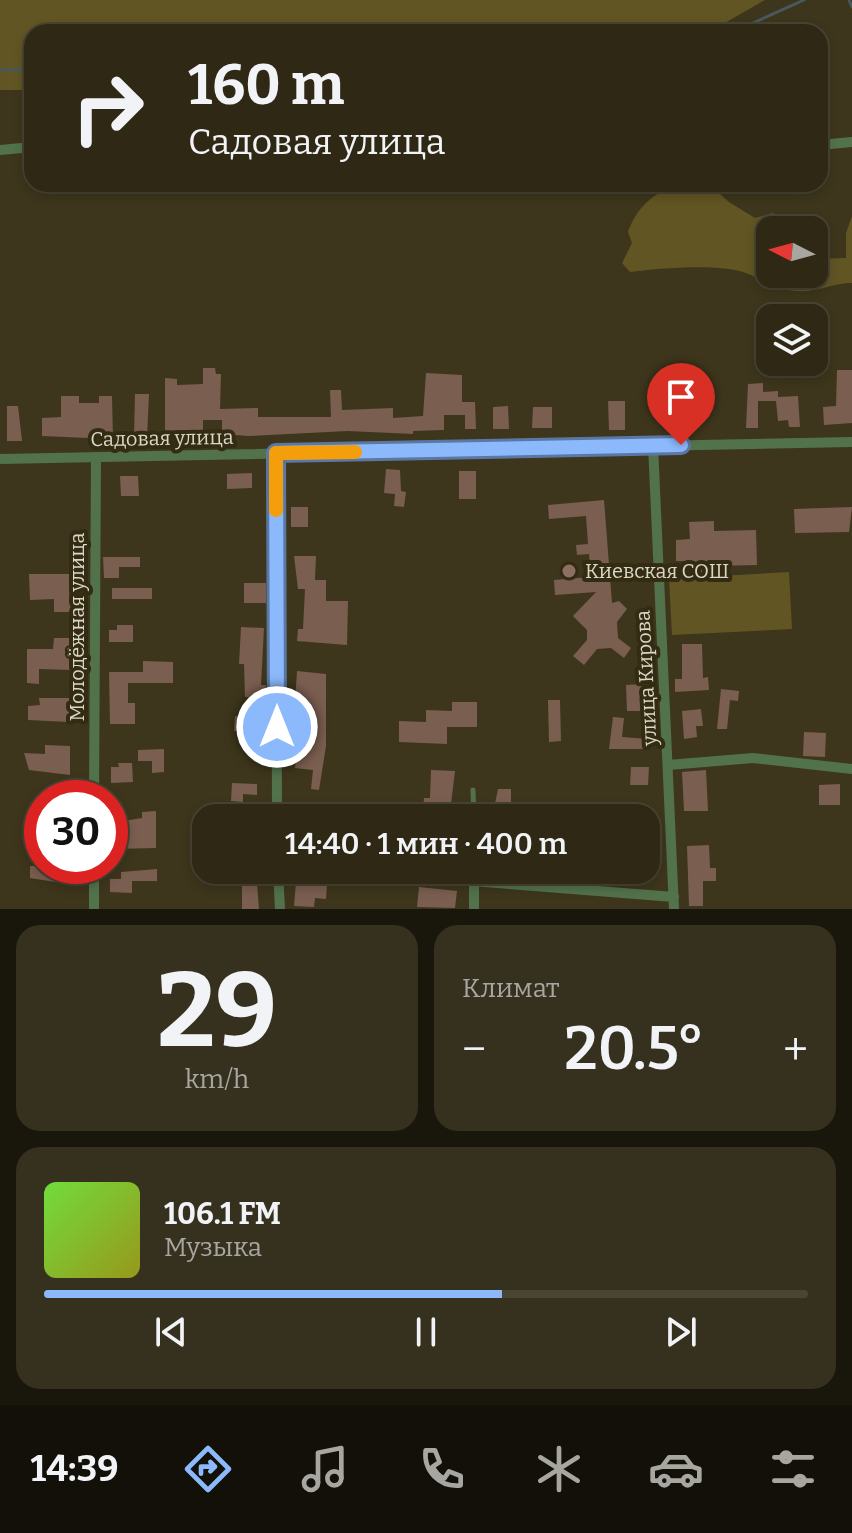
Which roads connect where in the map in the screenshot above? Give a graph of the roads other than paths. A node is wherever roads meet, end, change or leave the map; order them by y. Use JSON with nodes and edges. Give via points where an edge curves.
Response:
{"nodes":[{"id":1,"x":852,"y":142,"type":"edge"},
{"id":2,"x":828,"y":144,"type":"edge"},
{"id":3,"x":24,"y":148,"type":"edge"},
{"id":4,"x":0,"y":150,"type":"edge"},
{"id":5,"x":852,"y":442,"type":"edge"},
{"id":6,"x":653,"y":445,"type":"junction"},
{"id":7,"x":276,"y":453,"type":"junction"},
{"id":8,"x":96,"y":457,"type":"junction"},
{"id":9,"x":0,"y":459,"type":"edge"},
{"id":10,"x":668,"y":765,"type":"junction"},
{"id":11,"x":852,"y":769,"type":"edge"},
{"id":12,"x":94,"y":780,"type":"edge"},
{"id":13,"x":473,"y":790,"type":"dead end"},
{"id":14,"x":277,"y":804,"type":"edge"},
{"id":15,"x":474,"y":804,"type":"edge"},
{"id":16,"x":94,"y":884,"type":"edge"},
{"id":17,"x":279,"y":884,"type":"edge"},
{"id":18,"x":474,"y":884,"type":"edge"},
{"id":19,"x":550,"y":884,"type":"edge"},
{"id":20,"x":674,"y":897,"type":"junction"},
{"id":21,"x":94,"y":909,"type":"edge"},
{"id":22,"x":280,"y":909,"type":"edge"},
{"id":23,"x":474,"y":909,"type":"edge"},
{"id":24,"x":674,"y":909,"type":"edge"}],
"edges":[{"from":1,"to":2,"type":"street"},
{"from":3,"to":4,"type":"street"},
{"from":5,"to":6,"type":"street","name":"Садовая улица"},
{"from":6,"to":7,"type":"street","name":"Садовая улица"},
{"from":6,"to":10,"type":"street","name":"улица Кирова"},
{"from":7,"to":8,"type":"street","name":"Садовая улица"},
{"from":7,"to":14,"type":"street"},
{"from":8,"to":9,"type":"street","name":"Садовая улица"},
{"from":8,"to":12,"type":"street","name":"Молодёжная улица"},
{"from":10,"to":11,"type":"street","via":[[753,758]]},
{"from":10,"to":20,"type":"street","name":"улица Кирова"},
{"from":13,"to":15,"type":"lane"},
{"from":16,"to":21,"type":"street"},
{"from":17,"to":22,"type":"street"},
{"from":18,"to":23,"type":"street"},
{"from":19,"to":20,"type":"street"},
{"from":20,"to":24,"type":"street","name":"улица Кирова"}]}
